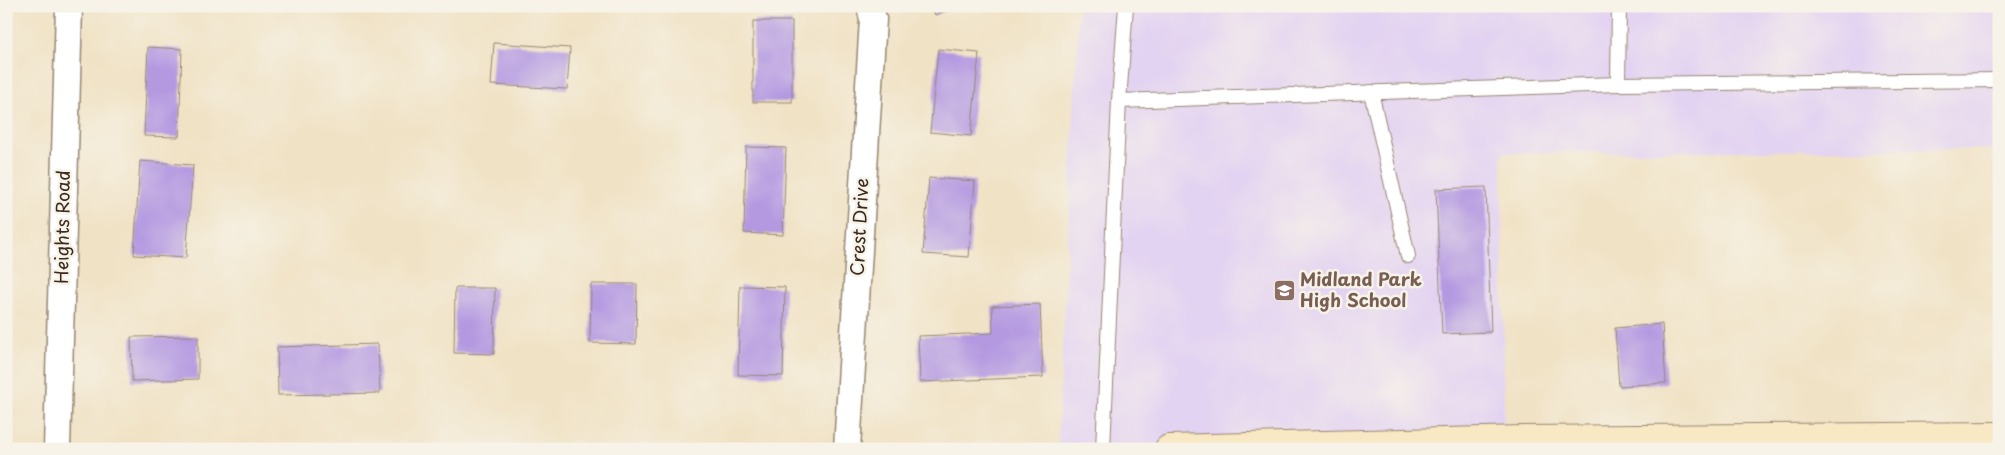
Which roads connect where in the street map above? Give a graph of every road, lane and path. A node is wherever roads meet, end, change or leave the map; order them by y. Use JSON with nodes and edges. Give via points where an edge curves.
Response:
{"nodes":[{"id":1,"x":68,"y":6,"type":"edge"},
{"id":2,"x":870,"y":6,"type":"edge"},
{"id":3,"x":1126,"y":6,"type":"edge"},
{"id":4,"x":1619,"y":6,"type":"edge"},
{"id":5,"x":1999,"y":80,"type":"edge"},
{"id":6,"x":1618,"y":84,"type":"junction"},
{"id":7,"x":1371,"y":92,"type":"junction"},
{"id":8,"x":1119,"y":101,"type":"junction"},
{"id":9,"x":1408,"y":256,"type":"dead end"},
{"id":10,"x":1999,"y":436,"type":"edge"},
{"id":11,"x":1862,"y":443,"type":"edge"},
{"id":12,"x":57,"y":449,"type":"edge"},
{"id":13,"x":847,"y":449,"type":"edge"},
{"id":14,"x":1104,"y":449,"type":"edge"},
{"id":15,"x":1169,"y":449,"type":"edge"}],
"edges":[{"from":1,"to":12,"type":"street","name":"Heights Road"},
{"from":2,"to":13,"type":"street","name":"Crest Drive","via":[[873,19]]},
{"from":3,"to":8,"type":"lane"},
{"from":4,"to":6,"type":"lane"},
{"from":5,"to":6,"type":"lane"},
{"from":6,"to":7,"type":"lane"},
{"from":7,"to":8,"type":"lane"},
{"from":7,"to":9,"type":"lane"},
{"from":8,"to":14,"type":"lane"},
{"from":10,"to":11,"type":"main road"},
{"from":11,"to":15,"type":"main road","via":[[1514,440]]}]}
